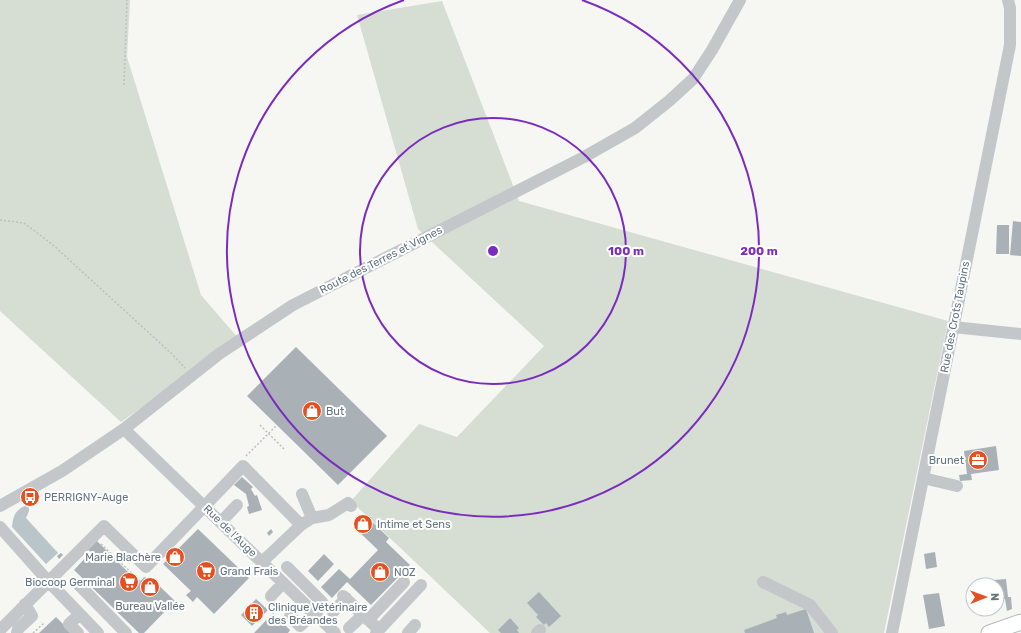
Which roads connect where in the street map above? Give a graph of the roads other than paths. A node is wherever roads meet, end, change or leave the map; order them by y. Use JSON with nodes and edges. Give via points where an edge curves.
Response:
{"nodes":[{"id":1,"x":740,"y":0,"type":"edge"},
{"id":2,"x":1008,"y":0,"type":"edge"},
{"id":3,"x":953,"y":327,"type":"junction"},
{"id":4,"x":1021,"y":334,"type":"edge"},
{"id":5,"x":124,"y":429,"type":"junction"},
{"id":6,"x":923,"y":478,"type":"junction"},
{"id":7,"x":957,"y":486,"type":"dead end"},
{"id":8,"x":302,"y":494,"type":"dead end"},
{"id":9,"x":237,"y":505,"type":"dead end"},
{"id":10,"x":0,"y":506,"type":"edge"},
{"id":11,"x":204,"y":506,"type":"junction"},
{"id":12,"x":351,"y":506,"type":"dead end"},
{"id":13,"x":312,"y":518,"type":"junction"},
{"id":14,"x":221,"y":522,"type":"junction"},
{"id":15,"x":300,"y":525,"type":"junction"},
{"id":16,"x":0,"y":527,"type":"edge"},
{"id":17,"x":262,"y":562,"type":"junction"},
{"id":18,"x":287,"y":567,"type":"dead end"},
{"id":19,"x":299,"y":579,"type":"junction"},
{"id":20,"x":48,"y":581,"type":"junction"},
{"id":21,"x":404,"y":582,"type":"dead end"},
{"id":22,"x":763,"y":582,"type":"dead end"},
{"id":23,"x":79,"y":585,"type":"dead end"},
{"id":24,"x":421,"y":585,"type":"dead end"},
{"id":25,"x":286,"y":586,"type":"junction"},
{"id":26,"x":271,"y":596,"type":"dead end"},
{"id":27,"x":322,"y":602,"type":"dead end"},
{"id":28,"x":25,"y":604,"type":"junction"},
{"id":29,"x":333,"y":612,"type":"dead end"},
{"id":30,"x":314,"y":613,"type":"junction"},
{"id":31,"x":80,"y":614,"type":"junction"},
{"id":32,"x":290,"y":616,"type":"dead end"},
{"id":33,"x":365,"y":617,"type":"junction"},
{"id":34,"x":111,"y":618,"type":"junction"},
{"id":35,"x":1021,"y":622,"type":"edge"},
{"id":36,"x":349,"y":628,"type":"dead end"},
{"id":37,"x":296,"y":629,"type":"edge"},
{"id":38,"x":0,"y":630,"type":"edge"},
{"id":39,"x":97,"y":632,"type":"edge"},
{"id":40,"x":378,"y":632,"type":"edge"},
{"id":41,"x":17,"y":633,"type":"edge"},
{"id":42,"x":78,"y":633,"type":"edge"},
{"id":43,"x":126,"y":633,"type":"edge"},
{"id":44,"x":335,"y":633,"type":"edge"},
{"id":45,"x":832,"y":633,"type":"edge"},
{"id":46,"x":892,"y":633,"type":"edge"},
{"id":47,"x":989,"y":633,"type":"edge"}],
"edges":[{"from":1,"to":5,"type":"street","name":"Route des Terres et Vignes","via":[[693,79],[635,128],[584,157],[293,305],[232,344]]},
{"from":2,"to":3,"type":"street","name":"Rue des Crots Taupins","via":[[1010,45]]},
{"from":3,"to":4,"type":"street"},
{"from":3,"to":6,"type":"street","name":"Rue des Crots Taupins"},
{"from":5,"to":10,"type":"street","name":"Route des Terres et Vignes","via":[[62,471]]},
{"from":5,"to":11,"type":"street","name":"Rue de l'Auge"},
{"from":6,"to":7,"type":"street"},
{"from":6,"to":46,"type":"street","name":"Rue des Crots Taupins"},
{"from":8,"to":13,"type":"street"},
{"from":9,"to":14,"type":"street"},
{"from":11,"to":14,"type":"street","name":"Rue de l'Auge"},
{"from":11,"to":15,"type":"street","via":[[243,466]]},
{"from":11,"to":20,"type":"street","via":[[146,566],[104,526]]},
{"from":12,"to":13,"type":"street","via":[[348,504],[330,515]]},
{"from":13,"to":15,"type":"street"},
{"from":14,"to":17,"type":"street","name":"Rue de l'Auge"},
{"from":15,"to":17,"type":"street"},
{"from":16,"to":20,"type":"street"},
{"from":17,"to":25,"type":"street","name":"Rue de l'Auge"},
{"from":18,"to":19,"type":"street"},
{"from":19,"to":25,"type":"street"},
{"from":19,"to":27,"type":"street"},
{"from":20,"to":28,"type":"street"},
{"from":20,"to":31,"type":"street"},
{"from":21,"to":33,"type":"street"},
{"from":22,"to":45,"type":"street","via":[[810,605]]},
{"from":23,"to":34,"type":"street"},
{"from":24,"to":40,"type":"street"},
{"from":25,"to":26,"type":"street"},
{"from":25,"to":30,"type":"street","name":"Rue de l'Auge"},
{"from":28,"to":38,"type":"street"},
{"from":28,"to":41,"type":"street","via":[[32,616]]},
{"from":29,"to":33,"type":"street","via":[[345,597]]},
{"from":30,"to":37,"type":"street"},
{"from":30,"to":44,"type":"street","name":"Rue de l'Auge"},
{"from":31,"to":39,"type":"street"},
{"from":31,"to":42,"type":"street","via":[[69,624]]},
{"from":32,"to":37,"type":"street"},
{"from":33,"to":36,"type":"street"},
{"from":33,"to":40,"type":"street"},
{"from":34,"to":39,"type":"street"},
{"from":34,"to":43,"type":"street"},
{"from":35,"to":47,"type":"main road"}]}
